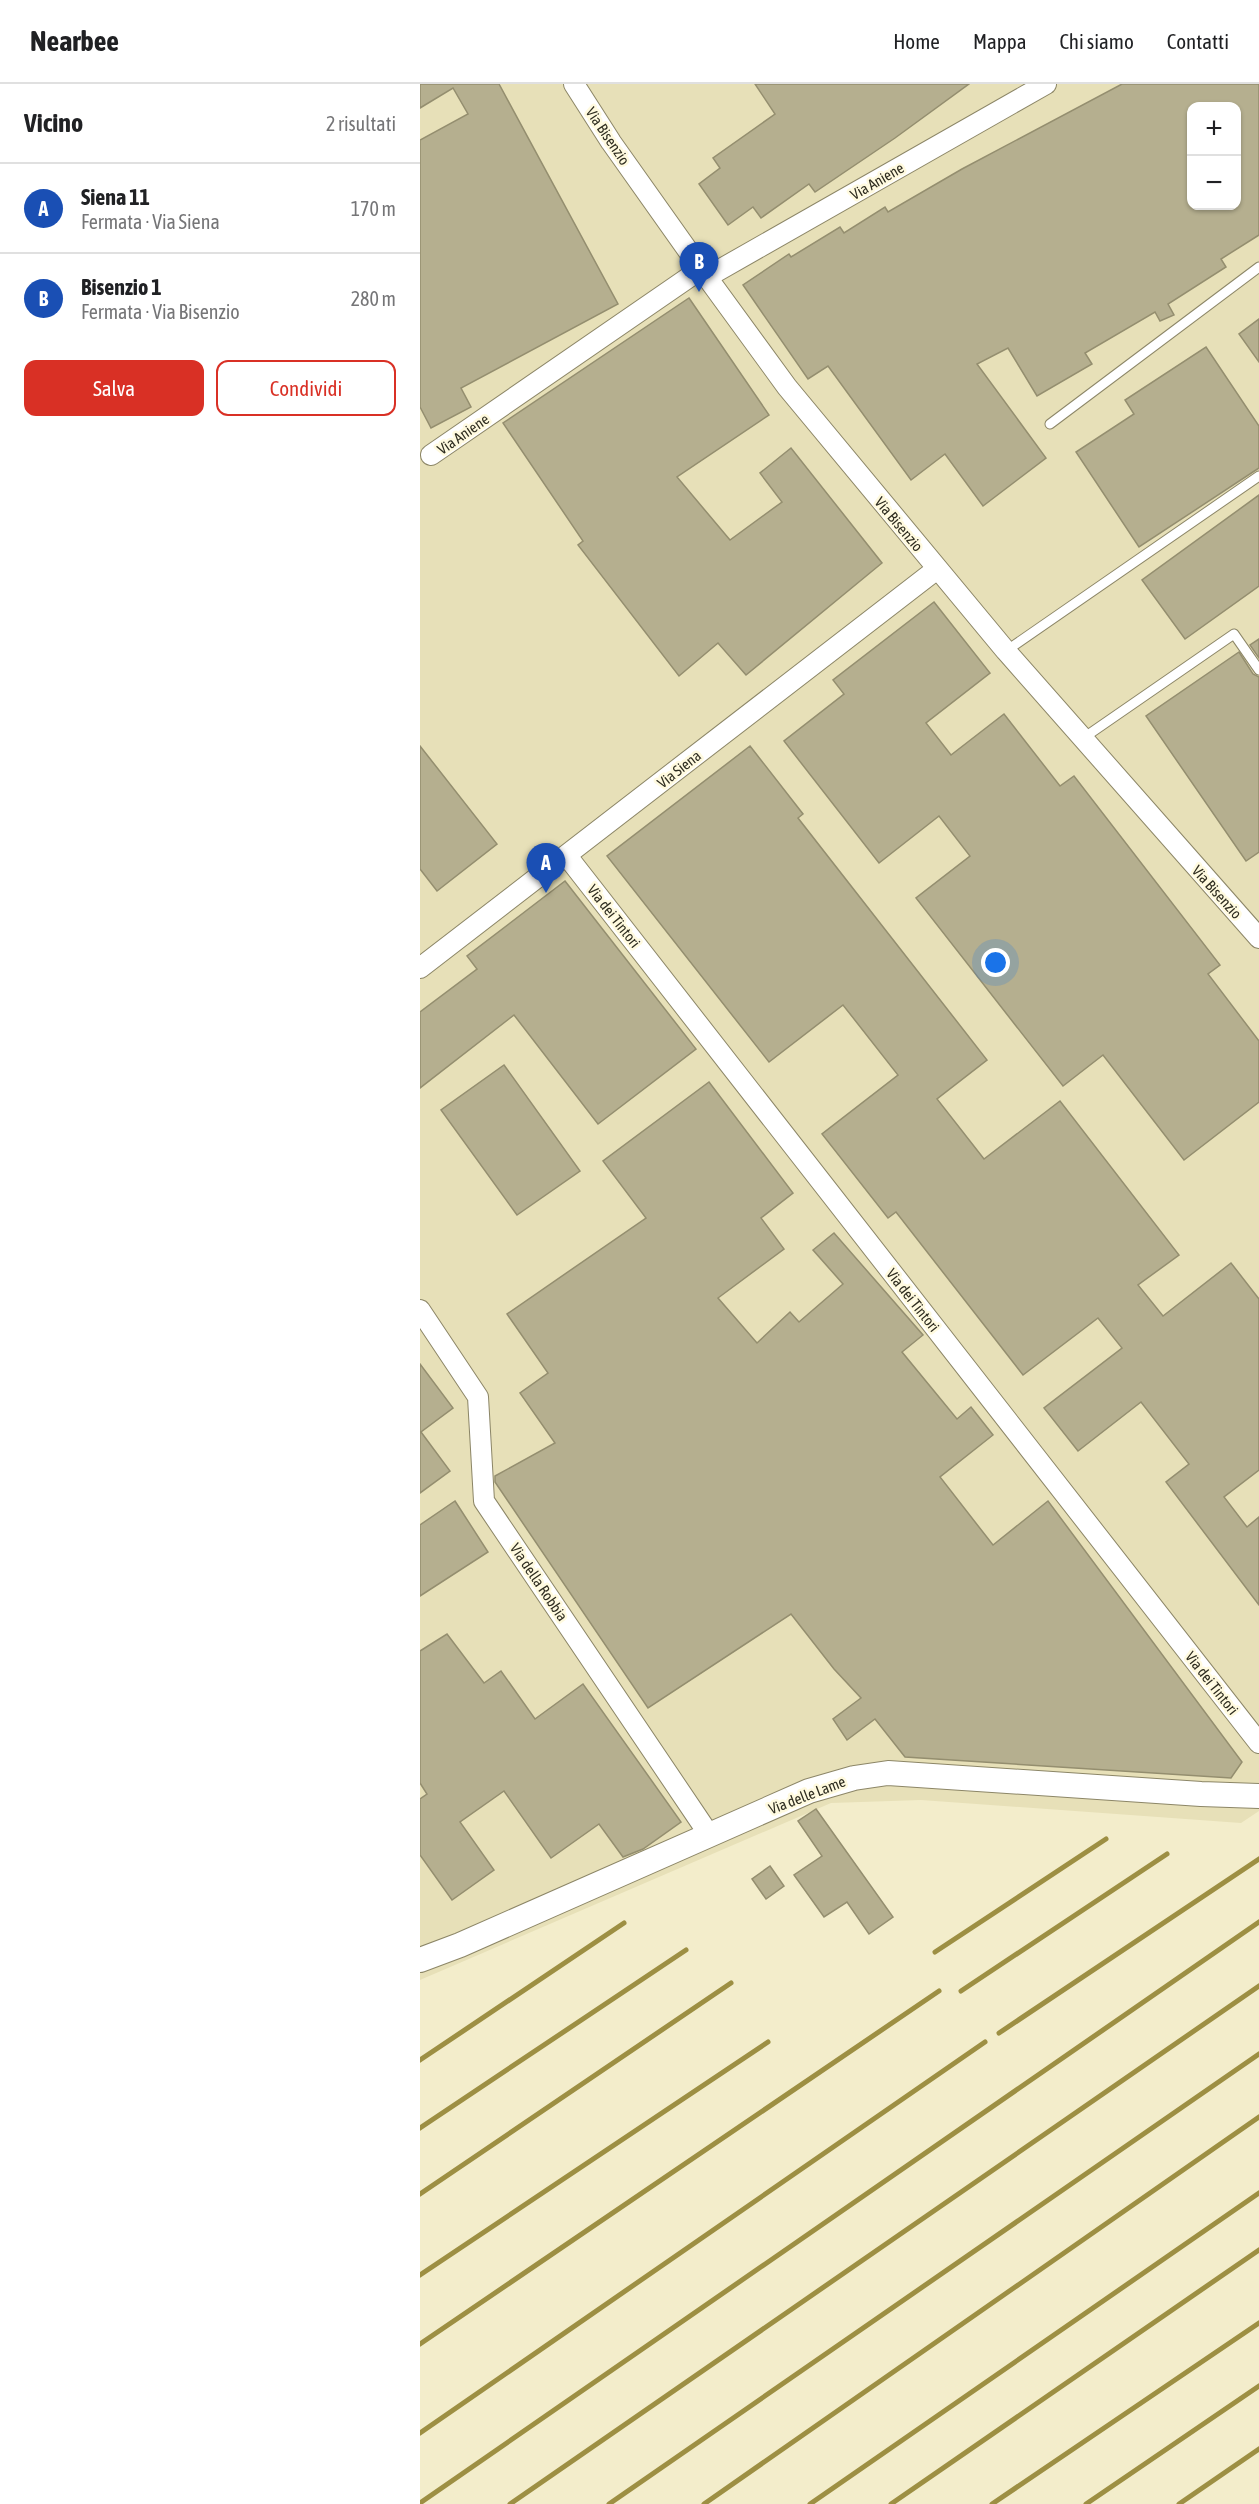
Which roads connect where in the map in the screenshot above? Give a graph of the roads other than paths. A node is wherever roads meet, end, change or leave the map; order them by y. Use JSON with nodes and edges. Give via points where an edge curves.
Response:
{"nodes":[{"id":1,"x":574,"y":84,"type":"edge"},
{"id":2,"x":1046,"y":84,"type":"edge"},
{"id":3,"x":1259,"y":267,"type":"edge"},
{"id":4,"x":704,"y":273,"type":"junction"},
{"id":5,"x":1050,"y":424,"type":"dead end"},
{"id":6,"x":431,"y":455,"type":"dead end"},
{"id":7,"x":1259,"y":476,"type":"edge"},
{"id":8,"x":937,"y":569,"type":"junction"},
{"id":9,"x":1006,"y":651,"type":"junction"},
{"id":10,"x":1259,"y":670,"type":"edge"},
{"id":11,"x":1082,"y":740,"type":"junction"},
{"id":12,"x":567,"y":856,"type":"junction"},
{"id":13,"x":1259,"y":938,"type":"edge"},
{"id":14,"x":420,"y":968,"type":"edge"},
{"id":15,"x":420,"y":1310,"type":"edge"},
{"id":16,"x":1259,"y":1743,"type":"edge"},
{"id":17,"x":1259,"y":1796,"type":"edge"},
{"id":18,"x":710,"y":1836,"type":"junction"},
{"id":19,"x":420,"y":1960,"type":"edge"}],
"edges":[{"from":1,"to":4,"type":"street","name":"Via Bisenzio"},
{"from":2,"to":4,"type":"street","name":"Via Aniene"},
{"from":3,"to":5,"type":"lane"},
{"from":4,"to":6,"type":"street","name":"Via Aniene"},
{"from":4,"to":8,"type":"street","name":"Via Bisenzio","via":[[788,387]]},
{"from":7,"to":9,"type":"lane"},
{"from":8,"to":9,"type":"street","name":"Via Bisenzio"},
{"from":8,"to":12,"type":"street","name":"Via Siena"},
{"from":9,"to":11,"type":"street","name":"Via Bisenzio"},
{"from":10,"to":11,"type":"lane","via":[[1234,634]]},
{"from":11,"to":13,"type":"street","name":"Via Bisenzio"},
{"from":12,"to":14,"type":"street","name":"Via Siena"},
{"from":12,"to":16,"type":"street","name":"Via dei Tintori"},
{"from":15,"to":18,"type":"street","name":"Via della Robbia","via":[[478,1397],[484,1501]]},
{"from":17,"to":18,"type":"street","name":"Via delle Lame","via":[[888,1773],[809,1791]]},
{"from":18,"to":19,"type":"street","name":"Via delle Lame"}]}
